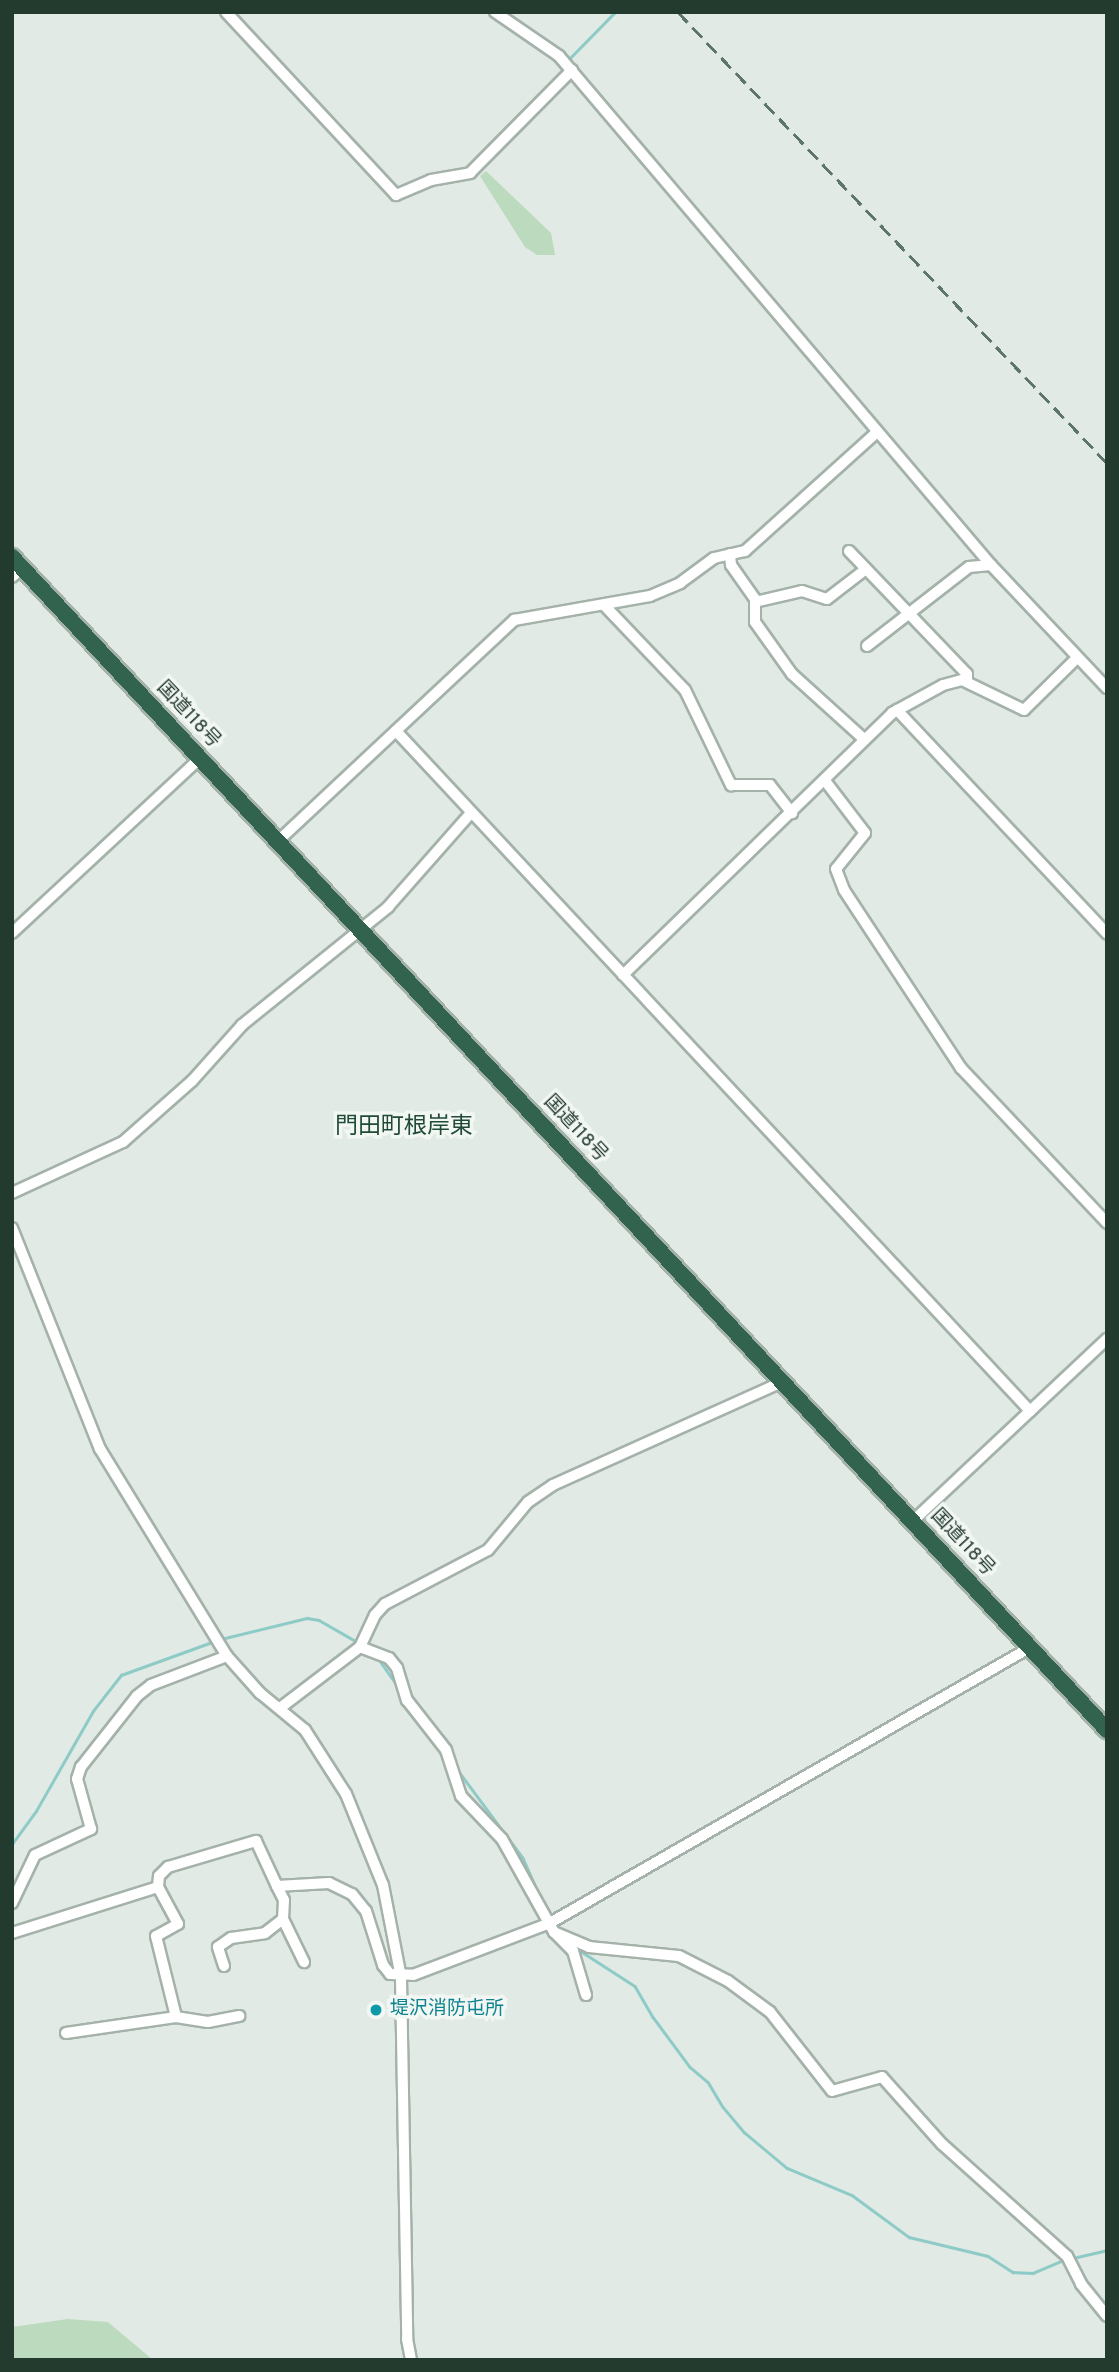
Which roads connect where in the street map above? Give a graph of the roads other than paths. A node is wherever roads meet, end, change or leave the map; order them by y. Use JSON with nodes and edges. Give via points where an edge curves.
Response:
{"nodes":[{"id":1,"x":226,"y":12,"type":"edge"},
{"id":2,"x":495,"y":12,"type":"edge"},
{"id":3,"x":572,"y":71,"type":"junction"},
{"id":4,"x":877,"y":432,"type":"junction"},
{"id":5,"x":849,"y":551,"type":"dead end"},
{"id":6,"x":730,"y":554,"type":"junction"},
{"id":7,"x":991,"y":565,"type":"junction"},
{"id":8,"x":16,"y":568,"type":"edge"},
{"id":9,"x":866,"y":569,"type":"junction"},
{"id":10,"x":755,"y":602,"type":"junction"},
{"id":11,"x":604,"y":605,"type":"junction"},
{"id":12,"x":909,"y":614,"type":"junction"},
{"id":13,"x":867,"y":646,"type":"dead end"},
{"id":14,"x":1077,"y":658,"type":"junction"},
{"id":15,"x":967,"y":680,"type":"junction"},
{"id":16,"x":1107,"y":688,"type":"edge"},
{"id":17,"x":897,"y":710,"type":"junction"},
{"id":18,"x":396,"y":731,"type":"junction"},
{"id":19,"x":865,"y":740,"type":"junction"},
{"id":20,"x":200,"y":758,"type":"junction"},
{"id":21,"x":826,"y":782,"type":"junction"},
{"id":22,"x":471,"y":813,"type":"junction"},
{"id":23,"x":792,"y":813,"type":"junction"},
{"id":24,"x":277,"y":842,"type":"junction"},
{"id":25,"x":361,"y":930,"type":"junction"},
{"id":26,"x":12,"y":933,"type":"edge"},
{"id":27,"x":1107,"y":934,"type":"edge"},
{"id":28,"x":623,"y":975,"type":"junction"},
{"id":29,"x":12,"y":1193,"type":"edge"},
{"id":30,"x":1107,"y":1223,"type":"edge"},
{"id":31,"x":12,"y":1228,"type":"edge"},
{"id":32,"x":1107,"y":1339,"type":"edge"},
{"id":33,"x":782,"y":1382,"type":"junction"},
{"id":34,"x":1030,"y":1411,"type":"junction"},
{"id":35,"x":913,"y":1521,"type":"junction"},
{"id":36,"x":360,"y":1647,"type":"junction"},
{"id":37,"x":1031,"y":1647,"type":"junction"},
{"id":38,"x":227,"y":1656,"type":"junction"},
{"id":39,"x":280,"y":1708,"type":"junction"},
{"id":40,"x":1107,"y":1730,"type":"edge"},
{"id":41,"x":277,"y":1885,"type":"junction"},
{"id":42,"x":158,"y":1886,"type":"junction"},
{"id":43,"x":12,"y":1903,"type":"edge"},
{"id":44,"x":283,"y":1919,"type":"junction"},
{"id":45,"x":552,"y":1928,"type":"junction"},
{"id":46,"x":12,"y":1933,"type":"edge"},
{"id":47,"x":304,"y":1962,"type":"dead end"},
{"id":48,"x":224,"y":1966,"type":"dead end"},
{"id":49,"x":401,"y":1978,"type":"junction"},
{"id":50,"x":586,"y":1995,"type":"dead end"},
{"id":51,"x":239,"y":2016,"type":"dead end"},
{"id":52,"x":176,"y":2017,"type":"junction"},
{"id":53,"x":66,"y":2033,"type":"dead end"},
{"id":54,"x":1107,"y":2316,"type":"edge"},
{"id":55,"x":411,"y":2360,"type":"edge"}],
"edges":[{"from":1,"to":3,"type":"street","via":[[397,195],[431,180],[470,173]]},
{"from":2,"to":3,"type":"street","via":[[545,43]]},
{"from":3,"to":4,"type":"street"},
{"from":4,"to":6,"type":"street","via":[[756,544]]},
{"from":4,"to":7,"type":"street"},
{"from":5,"to":9,"type":"street"},
{"from":6,"to":10,"type":"street"},
{"from":6,"to":11,"type":"street","via":[[714,558],[666,591]]},
{"from":7,"to":12,"type":"street","via":[[969,567]]},
{"from":7,"to":14,"type":"street"},
{"from":8,"to":20,"type":"highway","name":"国道118号"},
{"from":9,"to":10,"type":"street","via":[[827,599],[802,591]]},
{"from":9,"to":12,"type":"street"},
{"from":10,"to":19,"type":"street","via":[[755,622],[792,674]]},
{"from":11,"to":18,"type":"street","via":[[529,613],[514,620]]},
{"from":11,"to":23,"type":"street","via":[[685,690],[731,785],[770,785]]},
{"from":12,"to":13,"type":"street"},
{"from":12,"to":15,"type":"street","via":[[967,674]]},
{"from":14,"to":15,"type":"street","via":[[1024,710]]},
{"from":14,"to":16,"type":"street"},
{"from":15,"to":17,"type":"street","via":[[943,685]]},
{"from":17,"to":19,"type":"street"},
{"from":17,"to":27,"type":"street"},
{"from":18,"to":22,"type":"street"},
{"from":18,"to":24,"type":"street"},
{"from":19,"to":21,"type":"street"},
{"from":20,"to":24,"type":"highway","name":"国道118号"},
{"from":20,"to":26,"type":"street"},
{"from":21,"to":23,"type":"street"},
{"from":21,"to":30,"type":"street","via":[[864,826],[865,837],[836,869],[837,879],[858,912],[961,1068]]},
{"from":22,"to":25,"type":"street","via":[[388,907]]},
{"from":22,"to":28,"type":"street"},
{"from":23,"to":28,"type":"street"},
{"from":24,"to":25,"type":"highway","name":"国道118号"},
{"from":25,"to":29,"type":"street","via":[[242,1025],[192,1081],[123,1142]]},
{"from":25,"to":33,"type":"highway","name":"国道118号"},
{"from":28,"to":34,"type":"street"},
{"from":31,"to":38,"type":"street","via":[[100,1449]]},
{"from":32,"to":34,"type":"street"},
{"from":33,"to":35,"type":"highway","name":"国道118号"},
{"from":33,"to":36,"type":"street","via":[[553,1485],[528,1502],[488,1550],[385,1604]]},
{"from":34,"to":35,"type":"street"},
{"from":35,"to":37,"type":"highway","name":"国道118号"},
{"from":36,"to":39,"type":"street"},
{"from":36,"to":45,"type":"street","via":[[389,1658],[397,1668],[407,1700],[446,1750],[461,1796],[502,1839]]},
{"from":37,"to":40,"type":"highway","name":"国道118号"},
{"from":37,"to":45,"type":"street"},
{"from":38,"to":39,"type":"street"},
{"from":38,"to":43,"type":"street","via":[[151,1685],[137,1696],[77,1779],[90,1829],[36,1855]]},
{"from":39,"to":49,"type":"street","via":[[306,1730],[346,1794],[368,1842],[383,1885]]},
{"from":41,"to":42,"type":"street","via":[[256,1842],[168,1867],[159,1876]]},
{"from":41,"to":44,"type":"street","via":[[284,1900]]},
{"from":41,"to":49,"type":"street","via":[[328,1883],[352,1894],[366,1911],[383,1965]]},
{"from":42,"to":46,"type":"street"},
{"from":42,"to":52,"type":"street","via":[[177,1924],[156,1936]]},
{"from":44,"to":47,"type":"street"},
{"from":44,"to":48,"type":"street","via":[[265,1933],[232,1938],[218,1947]]},
{"from":45,"to":49,"type":"street"},
{"from":45,"to":50,"type":"street","via":[[573,1951]]},
{"from":45,"to":54,"type":"street","via":[[589,1947],[679,1956],[728,1981],[770,2012],[832,2091],[882,2077],[942,2144],[1067,2256],[1081,2284]]},
{"from":49,"to":55,"type":"street"},
{"from":51,"to":52,"type":"street","via":[[208,2022]]},
{"from":52,"to":53,"type":"street","via":[[146,2025]]}]}
